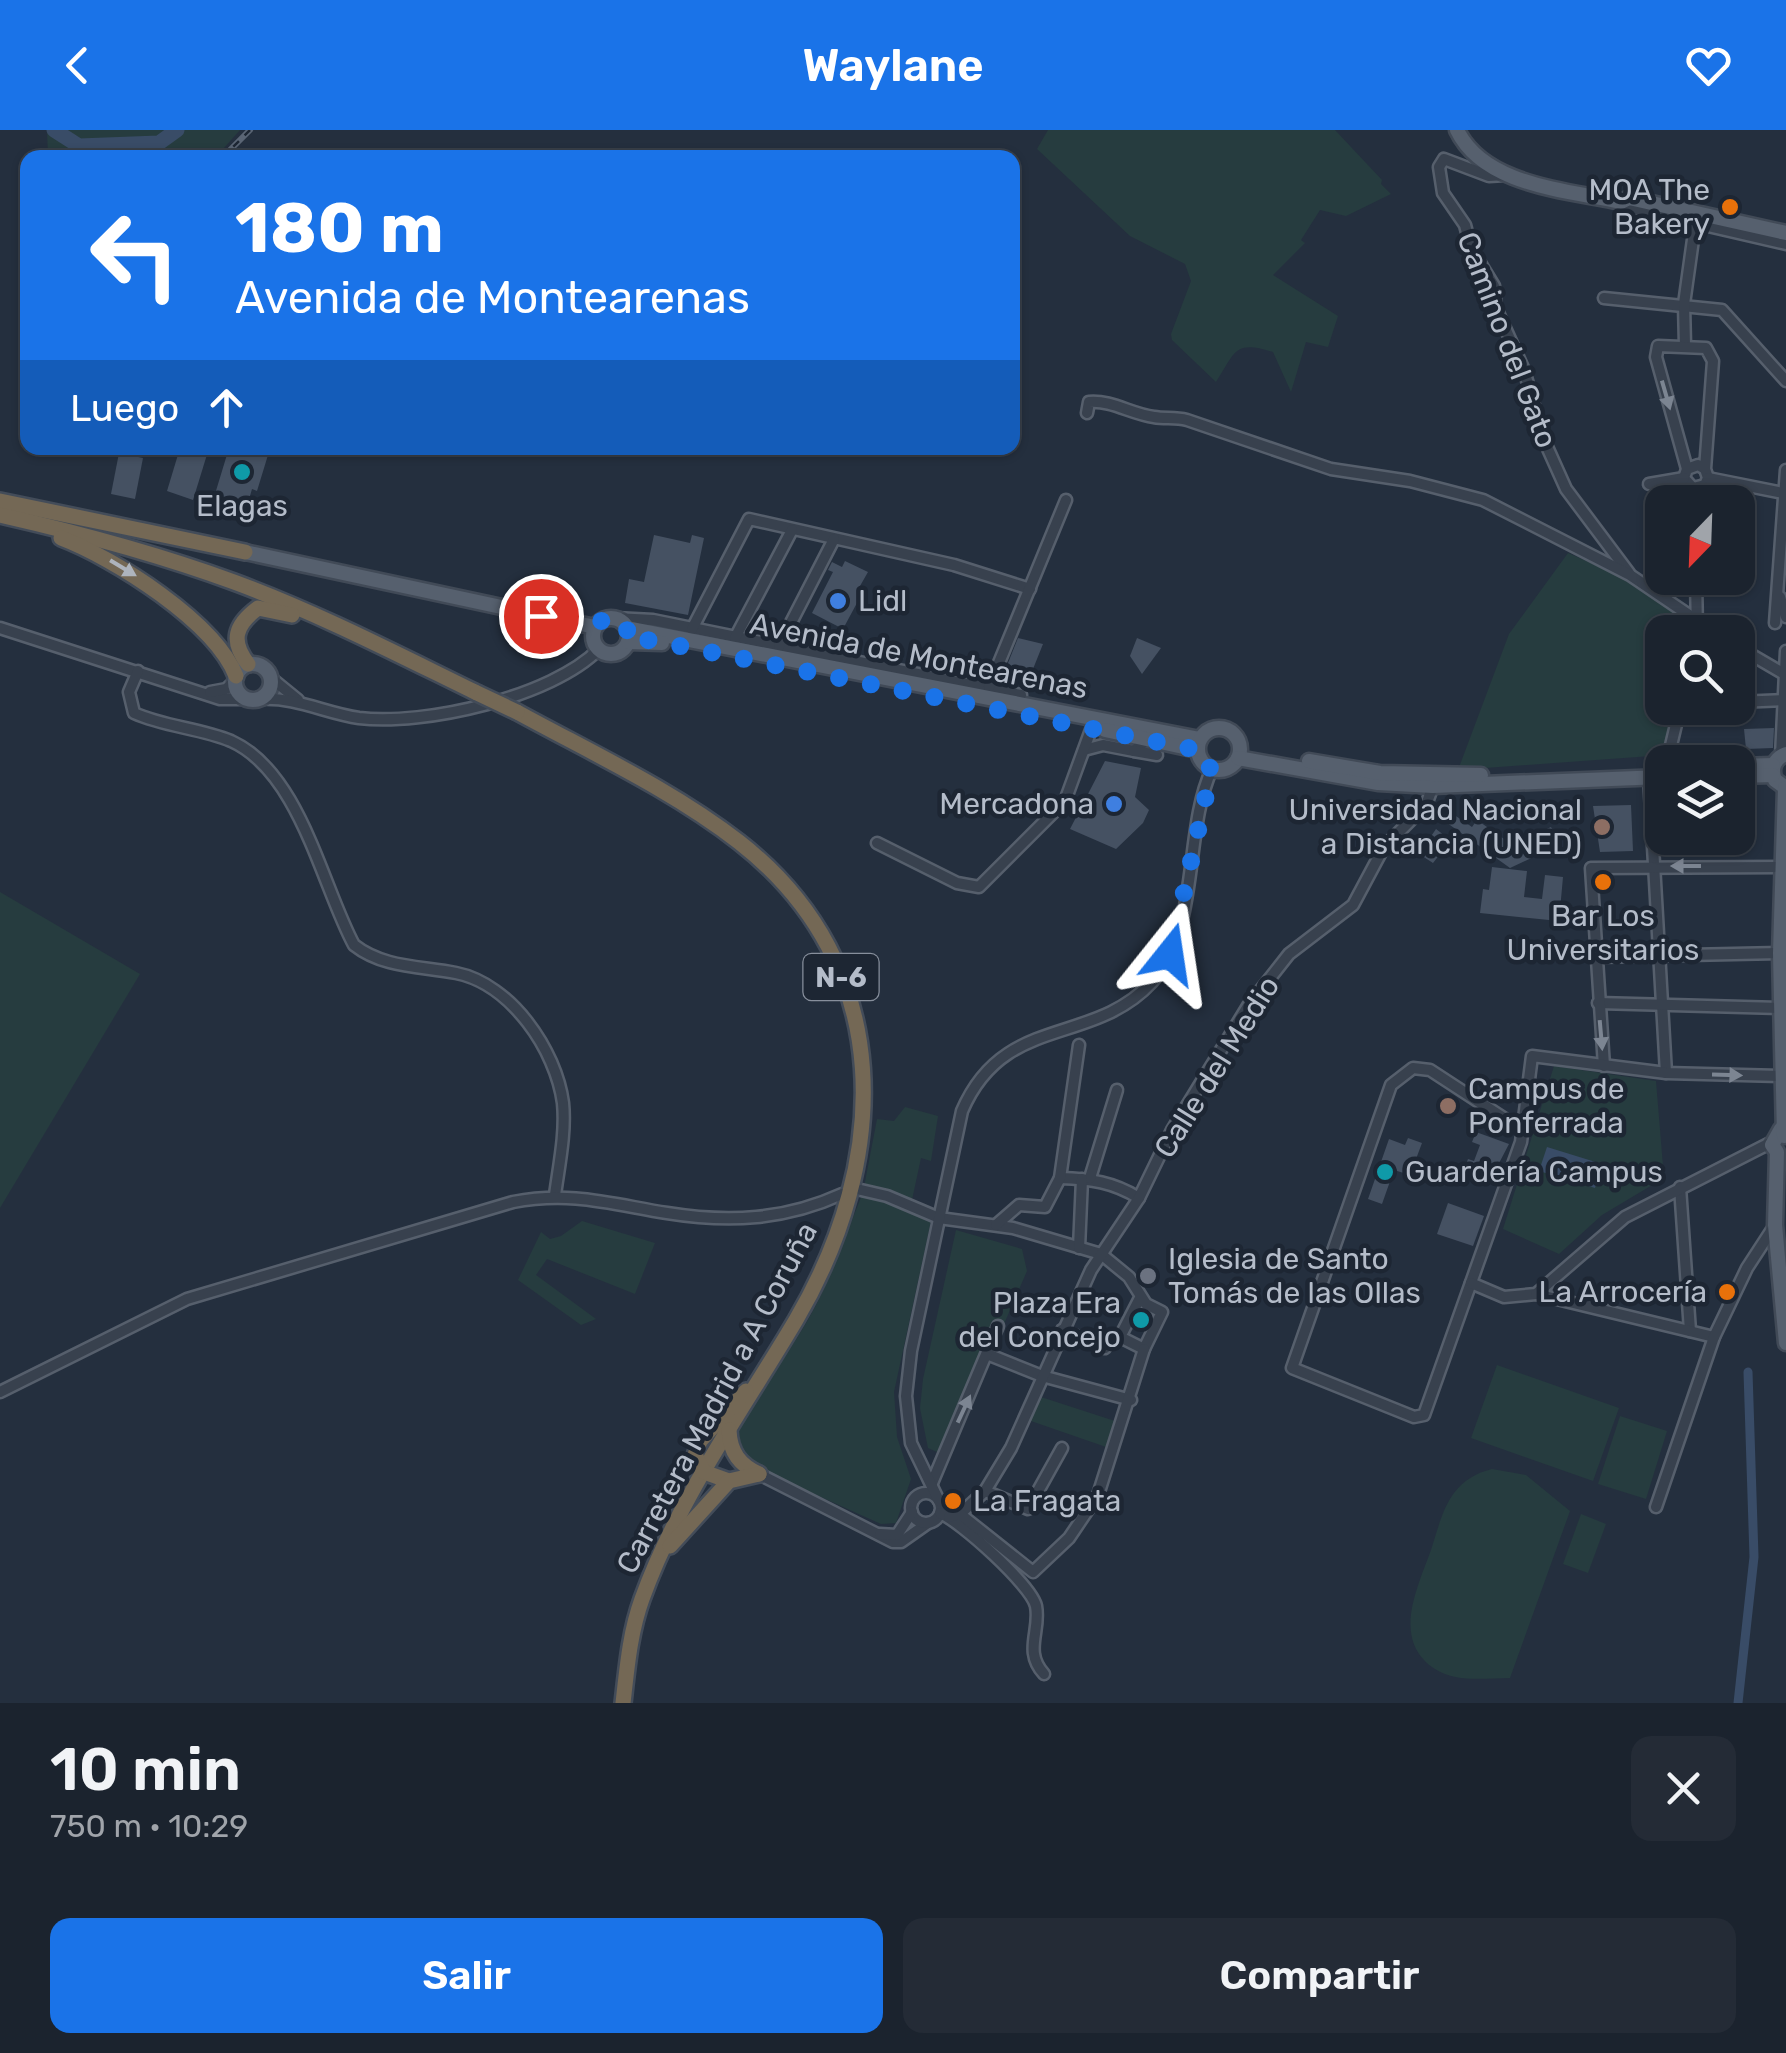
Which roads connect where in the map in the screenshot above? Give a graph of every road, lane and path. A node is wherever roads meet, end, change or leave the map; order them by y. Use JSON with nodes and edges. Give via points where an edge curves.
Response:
{"nodes":[{"id":1,"x":1457,"y":130,"type":"edge"},
{"id":2,"x":1511,"y":175,"type":"junction"},
{"id":3,"x":1696,"y":218,"type":"junction"},
{"id":4,"x":1786,"y":233,"type":"edge"},
{"id":5,"x":1786,"y":244,"type":"edge"},
{"id":6,"x":1604,"y":298,"type":"dead end"},
{"id":7,"x":1684,"y":304,"type":"junction"},
{"id":8,"x":1685,"y":346,"type":"junction"},
{"id":9,"x":1786,"y":381,"type":"edge"},
{"id":10,"x":1087,"y":412,"type":"dead end"},
{"id":11,"x":1786,"y":470,"type":"edge"},
{"id":12,"x":1685,"y":473,"type":"junction"},
{"id":13,"x":1706,"y":473,"type":"junction"},
{"id":14,"x":1649,"y":484,"type":"dead end"},
{"id":15,"x":1689,"y":485,"type":"edge"},
{"id":16,"x":1700,"y":485,"type":"edge"},
{"id":17,"x":1783,"y":493,"type":"junction"},
{"id":18,"x":1066,"y":500,"type":"dead end"},
{"id":19,"x":0,"y":501,"type":"edge"},
{"id":20,"x":0,"y":517,"type":"edge"},
{"id":21,"x":792,"y":530,"type":"junction"},
{"id":22,"x":834,"y":539,"type":"junction"},
{"id":23,"x":245,"y":552,"type":"joint"},
{"id":24,"x":1630,"y":575,"type":"junction"},
{"id":25,"x":1030,"y":588,"type":"junction"},
{"id":26,"x":1782,"y":590,"type":"edge"},
{"id":27,"x":1681,"y":615,"type":"edge"},
{"id":28,"x":1780,"y":620,"type":"edge"},
{"id":29,"x":0,"y":628,"type":"edge"},
{"id":30,"x":595,"y":628,"type":"junction"},
{"id":31,"x":623,"y":629,"type":"junction"},
{"id":32,"x":692,"y":629,"type":"junction"},
{"id":33,"x":735,"y":638,"type":"junction"},
{"id":34,"x":779,"y":646,"type":"junction"},
{"id":35,"x":599,"y":649,"type":"junction"},
{"id":36,"x":1786,"y":650,"type":"edge"},
{"id":37,"x":1755,"y":657,"type":"edge"},
{"id":38,"x":408,"y":658,"type":"junction"},
{"id":39,"x":138,"y":671,"type":"junction"},
{"id":40,"x":239,"y":674,"type":"junction"},
{"id":41,"x":1784,"y":675,"type":"edge"},
{"id":42,"x":272,"y":678,"type":"junction"},
{"id":43,"x":990,"y":687,"type":"junction"},
{"id":44,"x":204,"y":692,"type":"junction"},
{"id":45,"x":1021,"y":695,"type":"dead end"},
{"id":46,"x":245,"y":698,"type":"junction"},
{"id":47,"x":261,"y":699,"type":"junction"},
{"id":48,"x":298,"y":700,"type":"junction"},
{"id":49,"x":1784,"y":700,"type":"edge"},
{"id":50,"x":1755,"y":701,"type":"edge"},
{"id":51,"x":1091,"y":731,"type":"junction"},
{"id":52,"x":1147,"y":739,"type":"junction"},
{"id":53,"x":1199,"y":744,"type":"junction"},
{"id":54,"x":1103,"y":745,"type":"junction"},
{"id":55,"x":1084,"y":750,"type":"junction"},
{"id":56,"x":1134,"y":751,"type":"junction"},
{"id":57,"x":1239,"y":753,"type":"junction"},
{"id":58,"x":1157,"y":755,"type":"dead end"},
{"id":59,"x":1778,"y":762,"type":"edge"},
{"id":60,"x":1645,"y":766,"type":"edge"},
{"id":61,"x":1212,"y":769,"type":"junction"},
{"id":62,"x":1645,"y":777,"type":"edge"},
{"id":63,"x":1433,"y":781,"type":"junction"},
{"id":64,"x":1786,"y":788,"type":"edge"},
{"id":65,"x":876,"y":843,"type":"dead end"},
{"id":66,"x":1656,"y":855,"type":"edge"},
{"id":67,"x":1656,"y":866,"type":"junction"},
{"id":68,"x":1782,"y":866,"type":"junction"},
{"id":69,"x":1780,"y":953,"type":"junction"},
{"id":70,"x":1660,"y":954,"type":"junction"},
{"id":71,"x":1596,"y":957,"type":"junction"},
{"id":72,"x":1598,"y":1003,"type":"junction"},
{"id":73,"x":1662,"y":1004,"type":"junction"},
{"id":74,"x":1781,"y":1008,"type":"junction"},
{"id":75,"x":1079,"y":1045,"type":"dead end"},
{"id":76,"x":1604,"y":1066,"type":"junction"},
{"id":77,"x":1666,"y":1073,"type":"junction"},
{"id":78,"x":1781,"y":1076,"type":"junction"},
{"id":79,"x":1117,"y":1090,"type":"dead end"},
{"id":80,"x":1522,"y":1130,"type":"junction"},
{"id":81,"x":1779,"y":1143,"type":"edge"},
{"id":82,"x":1060,"y":1178,"type":"junction"},
{"id":83,"x":1086,"y":1178,"type":"junction"},
{"id":84,"x":1680,"y":1186,"type":"junction"},
{"id":85,"x":862,"y":1190,"type":"dead end"},
{"id":86,"x":842,"y":1194,"type":"dead end"},
{"id":87,"x":1786,"y":1194,"type":"edge"},
{"id":88,"x":555,"y":1195,"type":"junction"},
{"id":89,"x":1139,"y":1198,"type":"junction"},
{"id":90,"x":939,"y":1218,"type":"junction"},
{"id":91,"x":996,"y":1225,"type":"junction"},
{"id":92,"x":1774,"y":1226,"type":"junction"},
{"id":93,"x":1081,"y":1249,"type":"junction"},
{"id":94,"x":1101,"y":1254,"type":"junction"},
{"id":95,"x":1090,"y":1270,"type":"junction"},
{"id":96,"x":1471,"y":1284,"type":"junction"},
{"id":97,"x":1536,"y":1294,"type":"junction"},
{"id":98,"x":1141,"y":1296,"type":"junction"},
{"id":99,"x":998,"y":1326,"type":"dead end"},
{"id":100,"x":1062,"y":1330,"type":"junction"},
{"id":101,"x":1690,"y":1331,"type":"junction"},
{"id":102,"x":1714,"y":1337,"type":"junction"},
{"id":103,"x":1786,"y":1343,"type":"edge"},
{"id":104,"x":1105,"y":1348,"type":"dead end"},
{"id":105,"x":1144,"y":1349,"type":"junction"},
{"id":106,"x":988,"y":1354,"type":"junction"},
{"id":107,"x":1042,"y":1376,"type":"junction"},
{"id":108,"x":760,"y":1378,"type":"junction"},
{"id":109,"x":0,"y":1392,"type":"edge"},
{"id":110,"x":1131,"y":1400,"type":"junction"},
{"id":111,"x":729,"y":1430,"type":"junction"},
{"id":112,"x":1062,"y":1448,"type":"dead end"},
{"id":113,"x":938,"y":1463,"type":"junction"},
{"id":114,"x":708,"y":1464,"type":"junction"},
{"id":115,"x":742,"y":1466,"type":"junction"},
{"id":116,"x":924,"y":1473,"type":"junction"},
{"id":117,"x":759,"y":1474,"type":"junction"},
{"id":118,"x":730,"y":1481,"type":"junction"},
{"id":119,"x":985,"y":1491,"type":"junction"},
{"id":120,"x":918,"y":1496,"type":"junction"},
{"id":121,"x":1656,"y":1507,"type":"dead end"},
{"id":122,"x":947,"y":1511,"type":"junction"},
{"id":123,"x":912,"y":1512,"type":"junction"},
{"id":124,"x":928,"y":1523,"type":"junction"},
{"id":125,"x":874,"y":1533,"type":"junction"},
{"id":126,"x":658,"y":1560,"type":"junction"},
{"id":127,"x":1044,"y":1674,"type":"dead end"},
{"id":128,"x":623,"y":1703,"type":"edge"}],
"edges":[{"from":1,"to":2,"type":"main road","via":[[1481,160]]},
{"from":2,"to":3,"type":"main road"},
{"from":2,"to":24,"type":"street","name":"Camino del Gato","via":[[1489,176],[1444,159],[1439,166],[1444,193],[1494,286],[1496,308],[1566,489]]},
{"from":3,"to":4,"type":"main road"},
{"from":3,"to":5,"type":"street"},
{"from":3,"to":7,"type":"street"},
{"from":6,"to":7,"type":"street"},
{"from":7,"to":8,"type":"street"},
{"from":7,"to":9,"type":"street","via":[[1722,310]]},
{"from":8,"to":12,"type":"street","one_way":true,"via":[[1658,346],[1656,357]]},
{"from":8,"to":13,"type":"street","via":[[1706,348],[1714,362]]},
{"from":10,"to":24,"type":"street","via":[[1089,402],[1102,401],[1187,420],[1331,469],[1464,493]]},
{"from":11,"to":17,"type":"street"},
{"from":12,"to":13,"type":"street","via":[[1698,465]]},
{"from":12,"to":14,"type":"street"},
{"from":12,"to":15,"type":"street"},
{"from":13,"to":16,"type":"street"},
{"from":13,"to":17,"type":"street"},
{"from":17,"to":26,"type":"street"},
{"from":18,"to":25,"type":"street"},
{"from":19,"to":23,"type":"highway"},
{"from":20,"to":38,"type":"highway","name":"Carretera Madrid a A Coruña","number":"N-6","via":[[126,546],[235,582]]},
{"from":20,"to":40,"type":"highway","one_way":true,"via":[[85,547],[135,574]]},
{"from":21,"to":22,"type":"street"},
{"from":21,"to":32,"type":"street","via":[[749,519]]},
{"from":21,"to":33,"type":"street"},
{"from":22,"to":25,"type":"street"},
{"from":22,"to":34,"type":"street"},
{"from":23,"to":30,"type":"main road"},
{"from":24,"to":27,"type":"street"},
{"from":25,"to":43,"type":"street"},
{"from":26,"to":28,"type":"street"},
{"from":29,"to":39,"type":"street"},
{"from":30,"to":31,"type":"main road","via":[[603,619]]},
{"from":30,"to":35,"type":"main road"},
{"from":31,"to":32,"type":"street","via":[[629,616]]},
{"from":31,"to":35,"type":"main road","via":[[618,652]]},
{"from":31,"to":51,"type":"main road","name":"Avenida de Montearenas"},
{"from":31,"to":53,"type":"main road","name":"Avenida de Montearenas"},
{"from":32,"to":33,"type":"street"},
{"from":33,"to":34,"type":"street"},
{"from":34,"to":43,"type":"street"},
{"from":35,"to":48,"type":"street","via":[[574,668],[457,714],[383,720]]},
{"from":36,"to":41,"type":"street"},
{"from":37,"to":41,"type":"street"},
{"from":38,"to":40,"type":"highway","number":"N-6","via":[[258,608],[242,619],[235,635]]},
{"from":38,"to":108,"type":"highway","name":"Carretera Madrid a A Coruña","number":"N-6","bridge":true,"via":[[690,806],[790,890],[830,952],[855,1011],[864,1056],[866,1105],[854,1184],[830,1252]]},
{"from":39,"to":44,"type":"street"},
{"from":39,"to":88,"type":"street","via":[[129,692],[134,713],[231,741],[270,774],[316,848],[354,945],[394,964],[473,978],[518,1010],[552,1066],[563,1104]]},
{"from":40,"to":42,"type":"main road","via":[[260,665]]},
{"from":40,"to":44,"type":"street","via":[[226,690]]},
{"from":40,"to":46,"type":"main road"},
{"from":41,"to":49,"type":"street"},
{"from":42,"to":47,"type":"main road"},
{"from":42,"to":48,"type":"street"},
{"from":43,"to":45,"type":"street"},
{"from":44,"to":46,"type":"street"},
{"from":46,"to":47,"type":"main road"},
{"from":47,"to":48,"type":"street"},
{"from":49,"to":50,"type":"street"},
{"from":49,"to":59,"type":"street"},
{"from":51,"to":52,"type":"main road","name":"Avenida de Montearenas"},
{"from":51,"to":54,"type":"street"},
{"from":51,"to":55,"type":"street"},
{"from":52,"to":53,"type":"main road","name":"Avenida de Montearenas"},
{"from":52,"to":56,"type":"street"},
{"from":53,"to":57,"type":"main road","via":[[1208,731],[1221,728],[1232,733]]},
{"from":53,"to":61,"type":"main road","via":[[1203,764]]},
{"from":54,"to":55,"type":"street"},
{"from":54,"to":56,"type":"street"},
{"from":55,"to":65,"type":"street","via":[[1065,800],[979,887]]},
{"from":56,"to":58,"type":"street"},
{"from":57,"to":61,"type":"main road","via":[[1227,768]]},
{"from":57,"to":63,"type":"main road","via":[[1378,782]]},
{"from":59,"to":64,"type":"main road"},
{"from":60,"to":63,"type":"main road"},
{"from":61,"to":90,"type":"street","via":[[1175,941],[1162,969],[1133,1000],[1019,1045],[982,1074],[962,1111]]},
{"from":62,"to":63,"type":"main road"},
{"from":63,"to":89,"type":"street","name":"Calle del Medio","via":[[1426,804],[1384,847],[1353,905],[1289,954],[1248,1006]]},
{"from":64,"to":68,"type":"main road"},
{"from":66,"to":67,"type":"street"},
{"from":68,"to":67,"type":"street","one_way":true},
{"from":67,"to":70,"type":"street"},
{"from":67,"to":71,"type":"street","via":[[1591,868]]},
{"from":68,"to":69,"type":"main road"},
{"from":69,"to":70,"type":"street"},
{"from":69,"to":74,"type":"main road"},
{"from":70,"to":71,"type":"street"},
{"from":70,"to":73,"type":"street"},
{"from":71,"to":72,"type":"street"},
{"from":72,"to":73,"type":"street"},
{"from":72,"to":76,"type":"street","one_way":true},
{"from":73,"to":74,"type":"street"},
{"from":73,"to":77,"type":"street"},
{"from":74,"to":78,"type":"main road"},
{"from":75,"to":82,"type":"street"},
{"from":76,"to":77,"type":"street"},
{"from":76,"to":80,"type":"street","via":[[1532,1056]]},
{"from":77,"to":78,"type":"street","one_way":true},
{"from":78,"to":81,"type":"main road"},
{"from":79,"to":83,"type":"street"},
{"from":80,"to":96,"type":"street"},
{"from":80,"to":96,"type":"street","via":[[1430,1070],[1412,1068],[1391,1085],[1292,1368],[1424,1416]]},
{"from":81,"to":84,"type":"street"},
{"from":81,"to":87,"type":"main road"},
{"from":81,"to":92,"type":"main road"},
{"from":82,"to":83,"type":"street"},
{"from":82,"to":91,"type":"street","via":[[1045,1207],[1020,1205]]},
{"from":83,"to":89,"type":"street"},
{"from":83,"to":93,"type":"street"},
{"from":84,"to":97,"type":"street","via":[[1625,1216]]},
{"from":84,"to":101,"type":"street"},
{"from":85,"to":90,"type":"street"},
{"from":86,"to":88,"type":"street","via":[[791,1214],[748,1218],[685,1216]]},
{"from":88,"to":109,"type":"street","via":[[187,1298]]},
{"from":89,"to":94,"type":"street","name":"Calle del Medio"},
{"from":90,"to":91,"type":"street"},
{"from":90,"to":116,"type":"street","via":[[907,1376],[910,1442]]},
{"from":91,"to":93,"type":"street"},
{"from":92,"to":102,"type":"street"},
{"from":92,"to":103,"type":"main road"},
{"from":93,"to":94,"type":"street"},
{"from":93,"to":95,"type":"street"},
{"from":94,"to":95,"type":"street","name":"Calle del Medio"},
{"from":94,"to":98,"type":"street","via":[[1129,1276]]},
{"from":95,"to":100,"type":"street","name":"Calle del Medio"},
{"from":96,"to":97,"type":"street","via":[[1504,1297]]},
{"from":97,"to":101,"type":"street"},
{"from":98,"to":105,"type":"street","via":[[1162,1312]]},
{"from":98,"to":105,"type":"street","via":[[1120,1337]]},
{"from":99,"to":106,"type":"street"},
{"from":100,"to":104,"type":"street"},
{"from":100,"to":107,"type":"street","name":"Calle del Medio"},
{"from":101,"to":102,"type":"street"},
{"from":102,"to":121,"type":"street"},
{"from":105,"to":110,"type":"street"},
{"from":106,"to":107,"type":"street"},
{"from":113,"to":106,"type":"street","one_way":true},
{"from":107,"to":110,"type":"street"},
{"from":107,"to":119,"type":"street","name":"Calle del Medio"},
{"from":108,"to":111,"type":"highway","name":"Carretera Madrid a A Coruña","number":"N-6"},
{"from":108,"to":114,"type":"highway","via":[[700,1441],[695,1455]]},
{"from":110,"to":122,"type":"street","via":[[1088,1513],[1032,1572]]},
{"from":111,"to":114,"type":"highway","name":"Carretera Madrid a A Coruña","number":"N-6"},
{"from":111,"to":115,"type":"highway"},
{"from":112,"to":119,"type":"street","via":[[1028,1509]]},
{"from":113,"to":116,"type":"street"},
{"from":113,"to":116,"type":"street"},
{"from":114,"to":115,"type":"highway"},
{"from":114,"to":118,"type":"highway"},
{"from":114,"to":126,"type":"highway","name":"Carretera Madrid a A Coruña","number":"N-6"},
{"from":115,"to":117,"type":"highway"},
{"from":116,"to":120,"type":"street"},
{"from":116,"to":122,"type":"street"},
{"from":117,"to":118,"type":"highway"},
{"from":117,"to":125,"type":"street"},
{"from":118,"to":126,"type":"highway"},
{"from":119,"to":122,"type":"street","name":"Calle del Medio"},
{"from":120,"to":122,"type":"street","via":[[928,1494]]},
{"from":120,"to":123,"type":"street"},
{"from":122,"to":124,"type":"street","name":"Calle del Medio"},
{"from":122,"to":127,"type":"street","via":[[1032,1594],[1032,1654]]},
{"from":123,"to":124,"type":"street"},
{"from":123,"to":125,"type":"street","via":[[896,1534]]},
{"from":124,"to":125,"type":"street","via":[[901,1542]]},
{"from":126,"to":128,"type":"highway","name":"Carretera Madrid a A Coruña","number":"N-6","via":[[632,1634]]}]}
